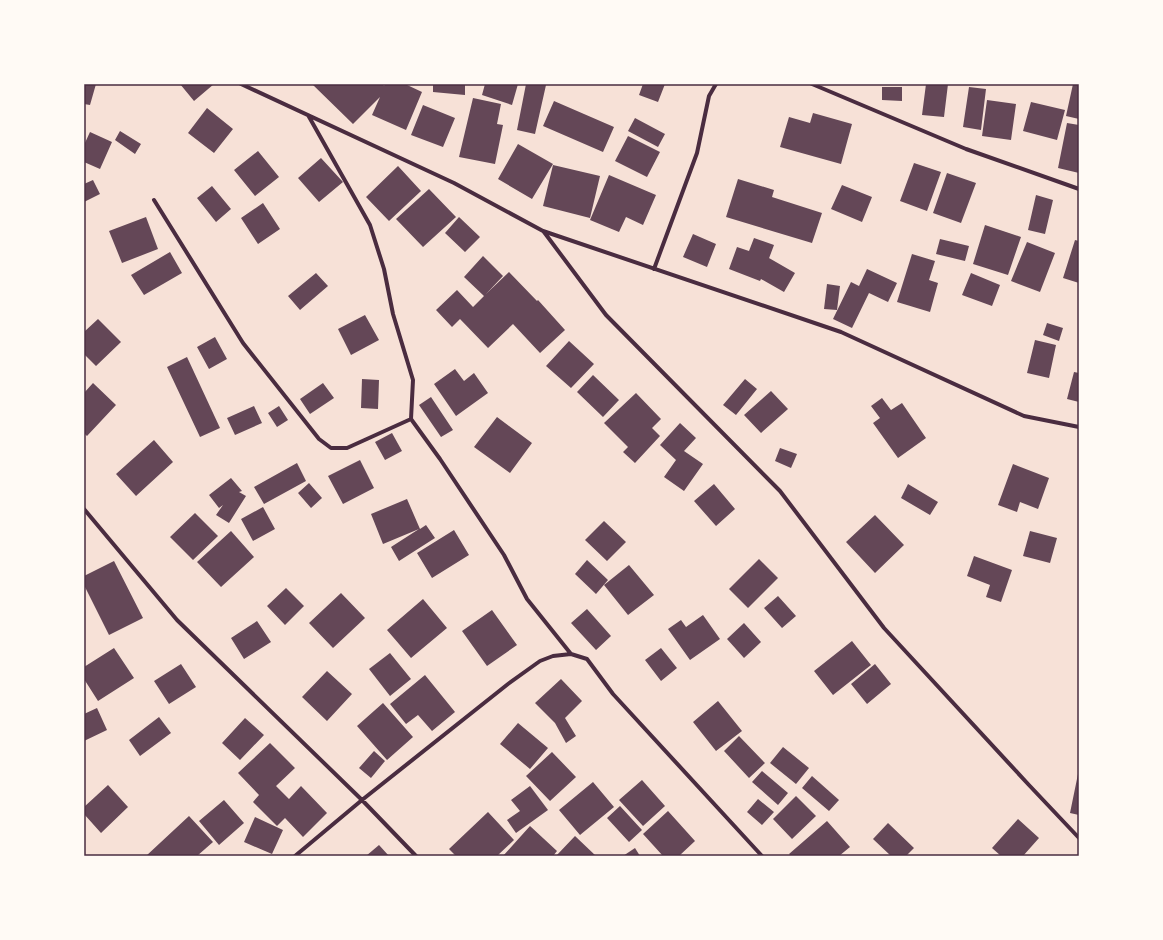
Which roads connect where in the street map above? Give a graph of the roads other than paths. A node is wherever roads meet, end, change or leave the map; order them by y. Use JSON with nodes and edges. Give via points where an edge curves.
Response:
{"nodes":[{"id":1,"x":242,"y":84,"type":"edge"},
{"id":2,"x":716,"y":84,"type":"edge"},
{"id":3,"x":812,"y":84,"type":"edge"},
{"id":4,"x":308,"y":115,"type":"junction"},
{"id":5,"x":1079,"y":189,"type":"edge"},
{"id":6,"x":154,"y":200,"type":"dead end"},
{"id":7,"x":543,"y":231,"type":"junction"},
{"id":8,"x":654,"y":269,"type":"junction"},
{"id":9,"x":410,"y":419,"type":"junction"},
{"id":10,"x":1079,"y":426,"type":"edge"},
{"id":11,"x":84,"y":508,"type":"edge"},
{"id":12,"x":571,"y":654,"type":"junction"},
{"id":13,"x":362,"y":800,"type":"junction"},
{"id":14,"x":1079,"y":838,"type":"edge"},
{"id":15,"x":295,"y":856,"type":"edge"},
{"id":16,"x":416,"y":856,"type":"edge"},
{"id":17,"x":762,"y":856,"type":"edge"}],
"edges":[{"from":1,"to":4,"type":"street"},
{"from":2,"to":8,"type":"street","via":[[708,96],[698,153]]},
{"from":3,"to":5,"type":"street","via":[[966,149]]},
{"from":4,"to":7,"type":"street","via":[[454,183]]},
{"from":4,"to":9,"type":"street","via":[[370,225],[413,380]]},
{"from":6,"to":9,"type":"street","via":[[243,343],[319,439],[331,448],[347,448]]},
{"from":7,"to":8,"type":"street"},
{"from":7,"to":14,"type":"street","via":[[606,315],[780,491],[884,628]]},
{"from":8,"to":10,"type":"street","via":[[841,332],[1024,416]]},
{"from":9,"to":12,"type":"street","via":[[504,555],[527,598]]},
{"from":11,"to":13,"type":"street","via":[[177,620]]},
{"from":12,"to":13,"type":"street","via":[[553,656],[540,661]]},
{"from":12,"to":17,"type":"street","via":[[587,659],[613,694]]},
{"from":13,"to":15,"type":"street"},
{"from":13,"to":16,"type":"street"}]}
